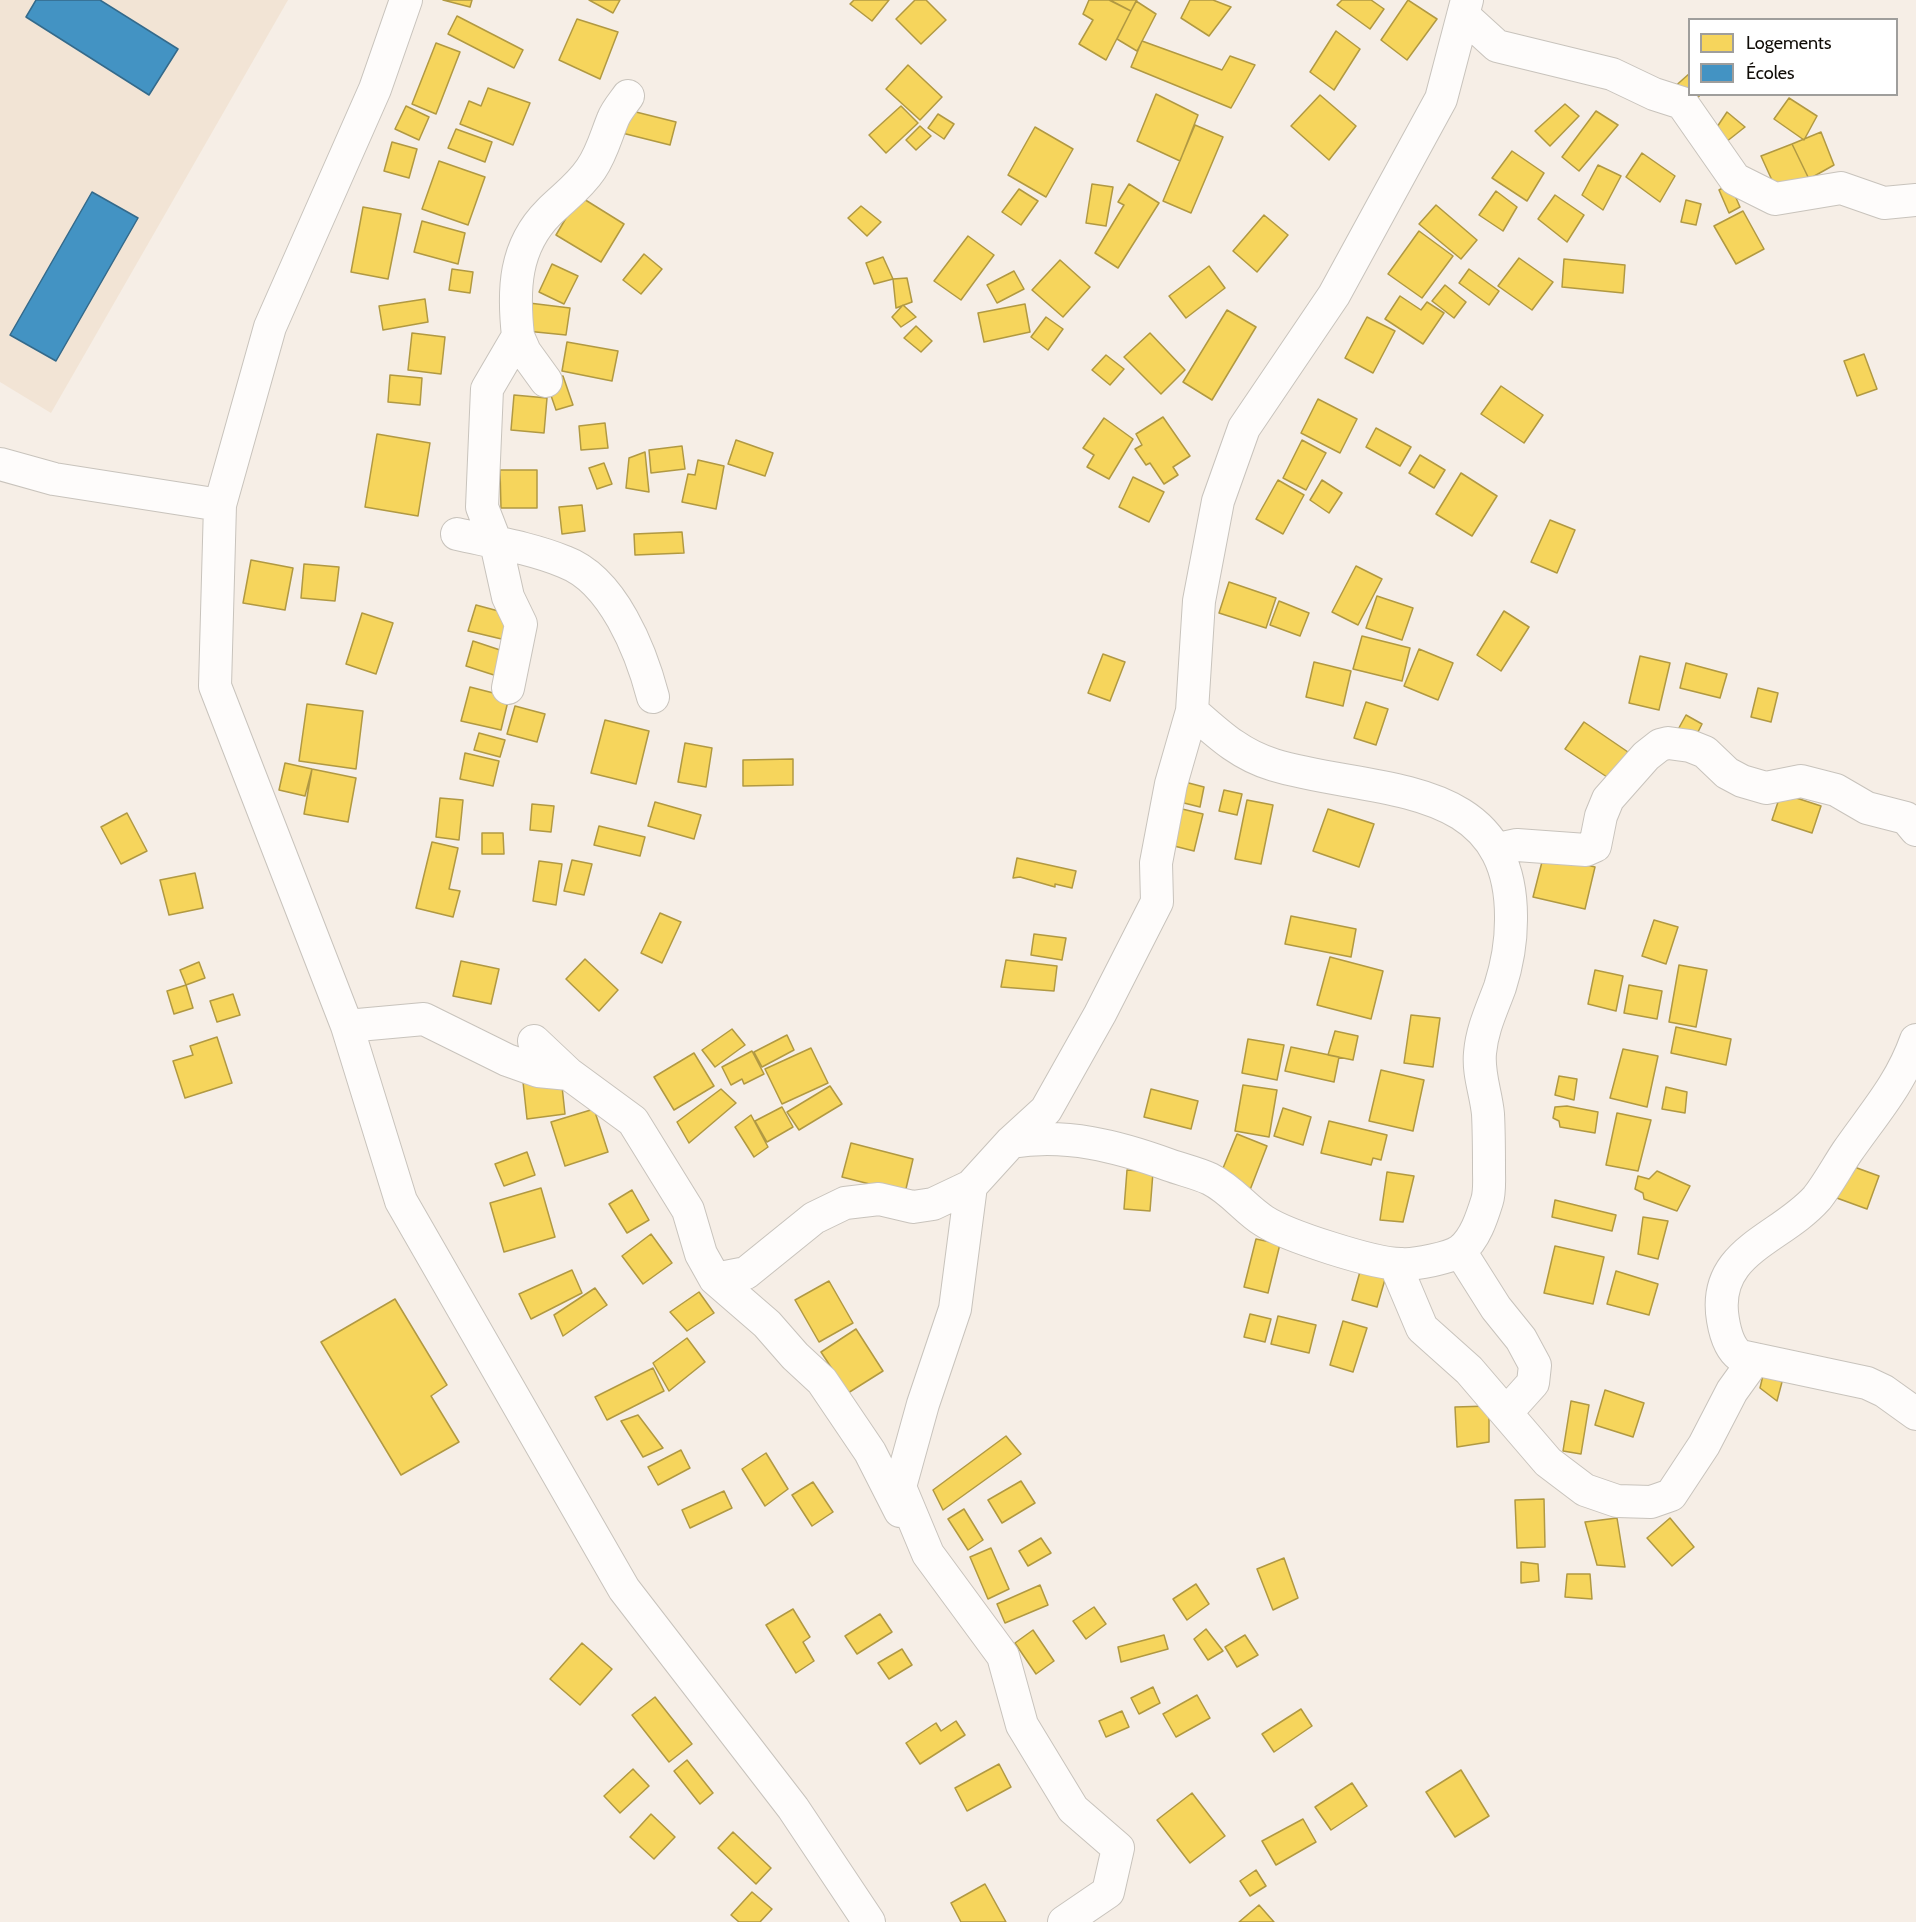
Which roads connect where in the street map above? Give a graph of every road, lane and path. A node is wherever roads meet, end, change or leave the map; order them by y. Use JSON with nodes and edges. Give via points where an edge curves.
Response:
{"nodes":[{"id":1,"x":406,"y":0,"type":"edge"},
{"id":2,"x":1465,"y":7,"type":"edge"},
{"id":3,"x":628,"y":96,"type":"dead end"},
{"id":4,"x":1916,"y":200,"type":"edge"},
{"id":5,"x":518,"y":336,"type":"junction"},
{"id":6,"x":546,"y":381,"type":"dead end"},
{"id":7,"x":0,"y":464,"type":"edge"},
{"id":8,"x":220,"y":505,"type":"junction"},
{"id":9,"x":457,"y":534,"type":"dead end"},
{"id":10,"x":496,"y":543,"type":"junction"},
{"id":11,"x":508,"y":688,"type":"dead end"},
{"id":12,"x":653,"y":697,"type":"dead end"},
{"id":13,"x":1192,"y":711,"type":"junction"},
{"id":14,"x":1916,"y":830,"type":"edge"},
{"id":15,"x":1498,"y":849,"type":"junction"},
{"id":16,"x":347,"y":1026,"type":"junction"},
{"id":17,"x":1916,"y":1040,"type":"edge"},
{"id":18,"x":534,"y":1041,"type":"dead end"},
{"id":19,"x":569,"y":1074,"type":"junction"},
{"id":20,"x":1011,"y":1142,"type":"junction"},
{"id":21,"x":971,"y":1186,"type":"junction"},
{"id":22,"x":1460,"y":1251,"type":"junction"},
{"id":23,"x":1395,"y":1263,"type":"junction"},
{"id":24,"x":715,"y":1279,"type":"junction"},
{"id":25,"x":1755,"y":1359,"type":"junction"},
{"id":26,"x":1506,"y":1413,"type":"junction"},
{"id":27,"x":1916,"y":1414,"type":"edge"},
{"id":28,"x":928,"y":1554,"type":"junction"},
{"id":29,"x":869,"y":1922,"type":"edge"},
{"id":30,"x":1064,"y":1922,"type":"edge"}],
"edges":[{"from":1,"to":8,"type":"street","via":[[375,89],[270,327]]},
{"from":2,"to":4,"type":"street","via":[[1497,46],[1612,74],[1682,103],[1735,179],[1775,199],[1841,188],[1884,203]]},
{"from":2,"to":13,"type":"street","via":[[1441,99],[1334,295],[1245,428],[1218,501],[1199,601]]},
{"from":3,"to":5,"type":"street","via":[[579,187],[549,212],[522,254],[516,276]]},
{"from":5,"to":6,"type":"street"},
{"from":5,"to":10,"type":"street","via":[[487,389],[482,507]]},
{"from":7,"to":8,"type":"street","via":[[54,478]]},
{"from":8,"to":16,"type":"street","via":[[215,686]]},
{"from":9,"to":10,"type":"street"},
{"from":10,"to":11,"type":"street","via":[[508,597],[521,624]]},
{"from":10,"to":12,"type":"street","via":[[567,562],[599,583],[643,658]]},
{"from":13,"to":15,"type":"street","via":[[1236,749],[1274,765],[1381,786],[1445,806],[1467,816]]},
{"from":13,"to":20,"type":"street","via":[[1171,784],[1156,863],[1157,902],[1046,1110]]},
{"from":14,"to":15,"type":"street","via":[[1906,818],[1867,808],[1836,790],[1801,781],[1766,788],[1754,785],[1727,773],[1705,752],[1668,743],[1646,756],[1608,799],[1595,846],[1586,850],[1517,846]]},
{"from":15,"to":22,"type":"street","via":[[1506,869],[1512,917],[1510,948],[1481,1043],[1479,1064],[1488,1113],[1489,1197],[1475,1232]]},
{"from":16,"to":19,"type":"street","via":[[424,1019],[507,1060],[538,1071]]},
{"from":16,"to":29,"type":"street","via":[[401,1201],[624,1589],[793,1808]]},
{"from":17,"to":25,"type":"street","via":[[1905,1069],[1884,1104],[1817,1198],[1746,1253],[1732,1269],[1720,1293],[1725,1329],[1735,1353]]},
{"from":18,"to":19,"type":"street"},
{"from":19,"to":24,"type":"street","via":[[633,1120],[688,1210],[701,1254]]},
{"from":20,"to":21,"type":"street"},
{"from":20,"to":23,"type":"street","via":[[1065,1139],[1143,1156],[1211,1180],[1237,1196],[1264,1221],[1356,1255]]},
{"from":21,"to":24,"type":"street","via":[[933,1204],[913,1207],[879,1199],[845,1203],[814,1218],[746,1273]]},
{"from":21,"to":28,"type":"street","via":[[955,1310],[922,1404],[900,1487]]},
{"from":22,"to":23,"type":"street","via":[[1425,1262]]},
{"from":22,"to":26,"type":"street","via":[[1521,1339],[1534,1365],[1533,1383]]},
{"from":23,"to":26,"type":"street","via":[[1422,1328],[1469,1370]]},
{"from":24,"to":28,"type":"street","via":[[767,1324],[822,1381],[870,1452],[892,1498]]},
{"from":25,"to":26,"type":"street","via":[[1671,1495],[1651,1502],[1617,1501],[1585,1490],[1533,1446]]},
{"from":25,"to":27,"type":"street","via":[[1867,1383]]},
{"from":28,"to":30,"type":"street","via":[[1003,1656],[1022,1725],[1073,1809],[1118,1848],[1108,1892]]}]}
